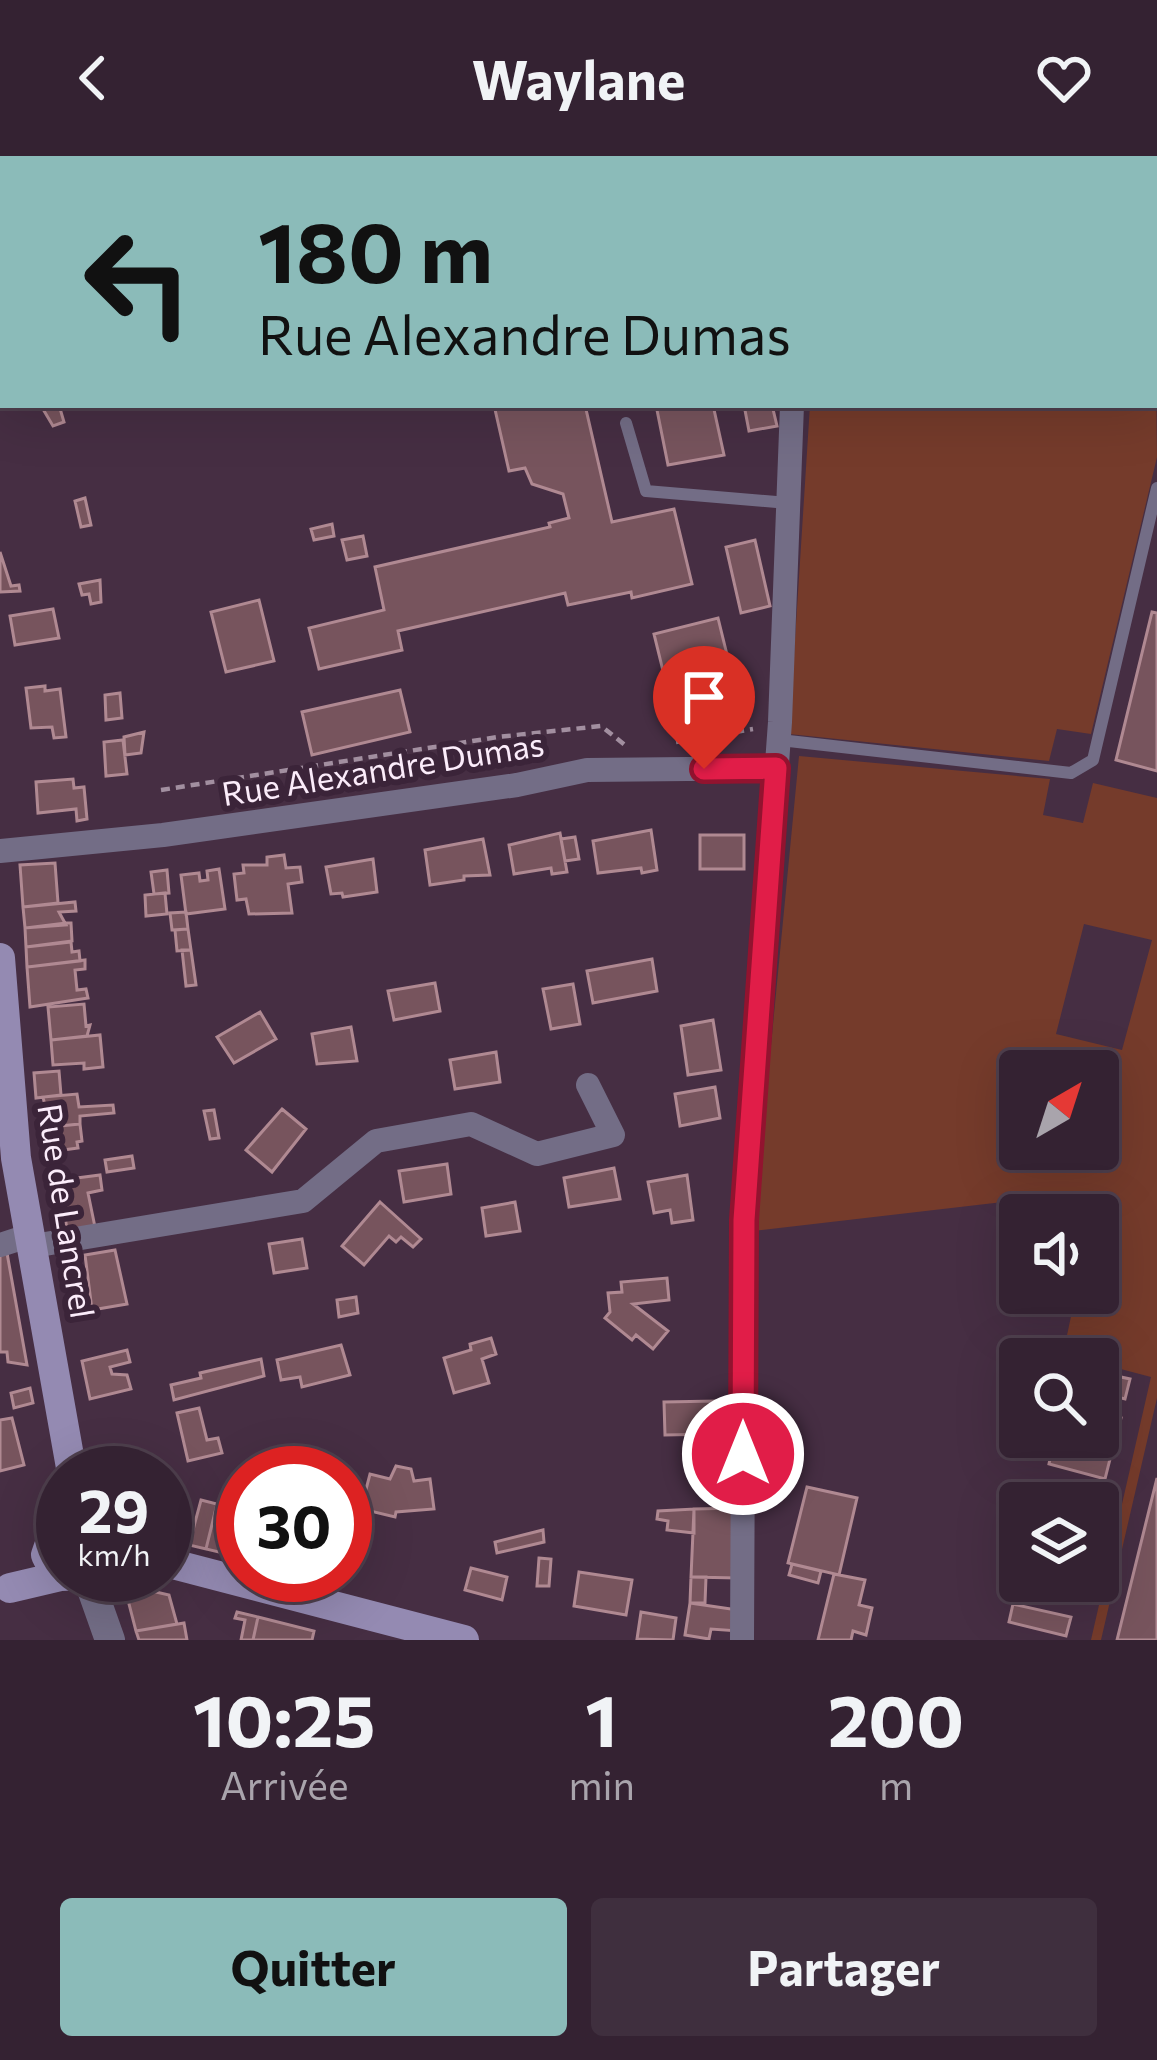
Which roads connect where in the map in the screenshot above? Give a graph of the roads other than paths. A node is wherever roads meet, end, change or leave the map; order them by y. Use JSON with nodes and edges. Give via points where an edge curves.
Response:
{"nodes":[{"id":1,"x":792,"y":408,"type":"edge"},
{"id":2,"x":626,"y":423,"type":"dead end"},
{"id":3,"x":1157,"y":488,"type":"edge"},
{"id":4,"x":788,"y":502,"type":"junction"},
{"id":5,"x":778,"y":740,"type":"junction"},
{"id":6,"x":776,"y":768,"type":"junction"},
{"id":7,"x":0,"y":851,"type":"edge"},
{"id":8,"x":0,"y":958,"type":"edge"},
{"id":9,"x":588,"y":1084,"type":"dead end"},
{"id":10,"x":32,"y":1241,"type":"junction"},
{"id":11,"x":0,"y":1245,"type":"edge"},
{"id":12,"x":67,"y":1446,"type":"edge"},
{"id":13,"x":192,"y":1569,"type":"edge"},
{"id":14,"x":36,"y":1572,"type":"edge"},
{"id":15,"x":5,"y":1592,"type":"edge"},
{"id":16,"x":92,"y":1602,"type":"edge"},
{"id":17,"x":106,"y":1629,"type":"edge"},
{"id":18,"x":464,"y":1640,"type":"edge"},
{"id":19,"x":742,"y":1640,"type":"edge"}],
"edges":[{"from":1,"to":4,"type":"street"},
{"from":2,"to":4,"type":"lane","via":[[646,490]]},
{"from":3,"to":5,"type":"lane","via":[[1093,760],[1071,773]]},
{"from":4,"to":5,"type":"street"},
{"from":5,"to":6,"type":"street"},
{"from":6,"to":7,"type":"street","name":"Rue Alexandre Dumas","via":[[587,770],[163,835]]},
{"from":6,"to":19,"type":"street","via":[[744,1220]]},
{"from":8,"to":10,"type":"main road","name":"Rue de Lancrel","via":[[16,1157]]},
{"from":9,"to":10,"type":"street","via":[[613,1135],[537,1154],[471,1124],[376,1141],[303,1201]]},
{"from":10,"to":11,"type":"street"},
{"from":10,"to":12,"type":"main road","name":"Rue de Lancrel"},
{"from":13,"to":18,"type":"main road"},
{"from":14,"to":15,"type":"main road"},
{"from":16,"to":17,"type":"street"}]}
